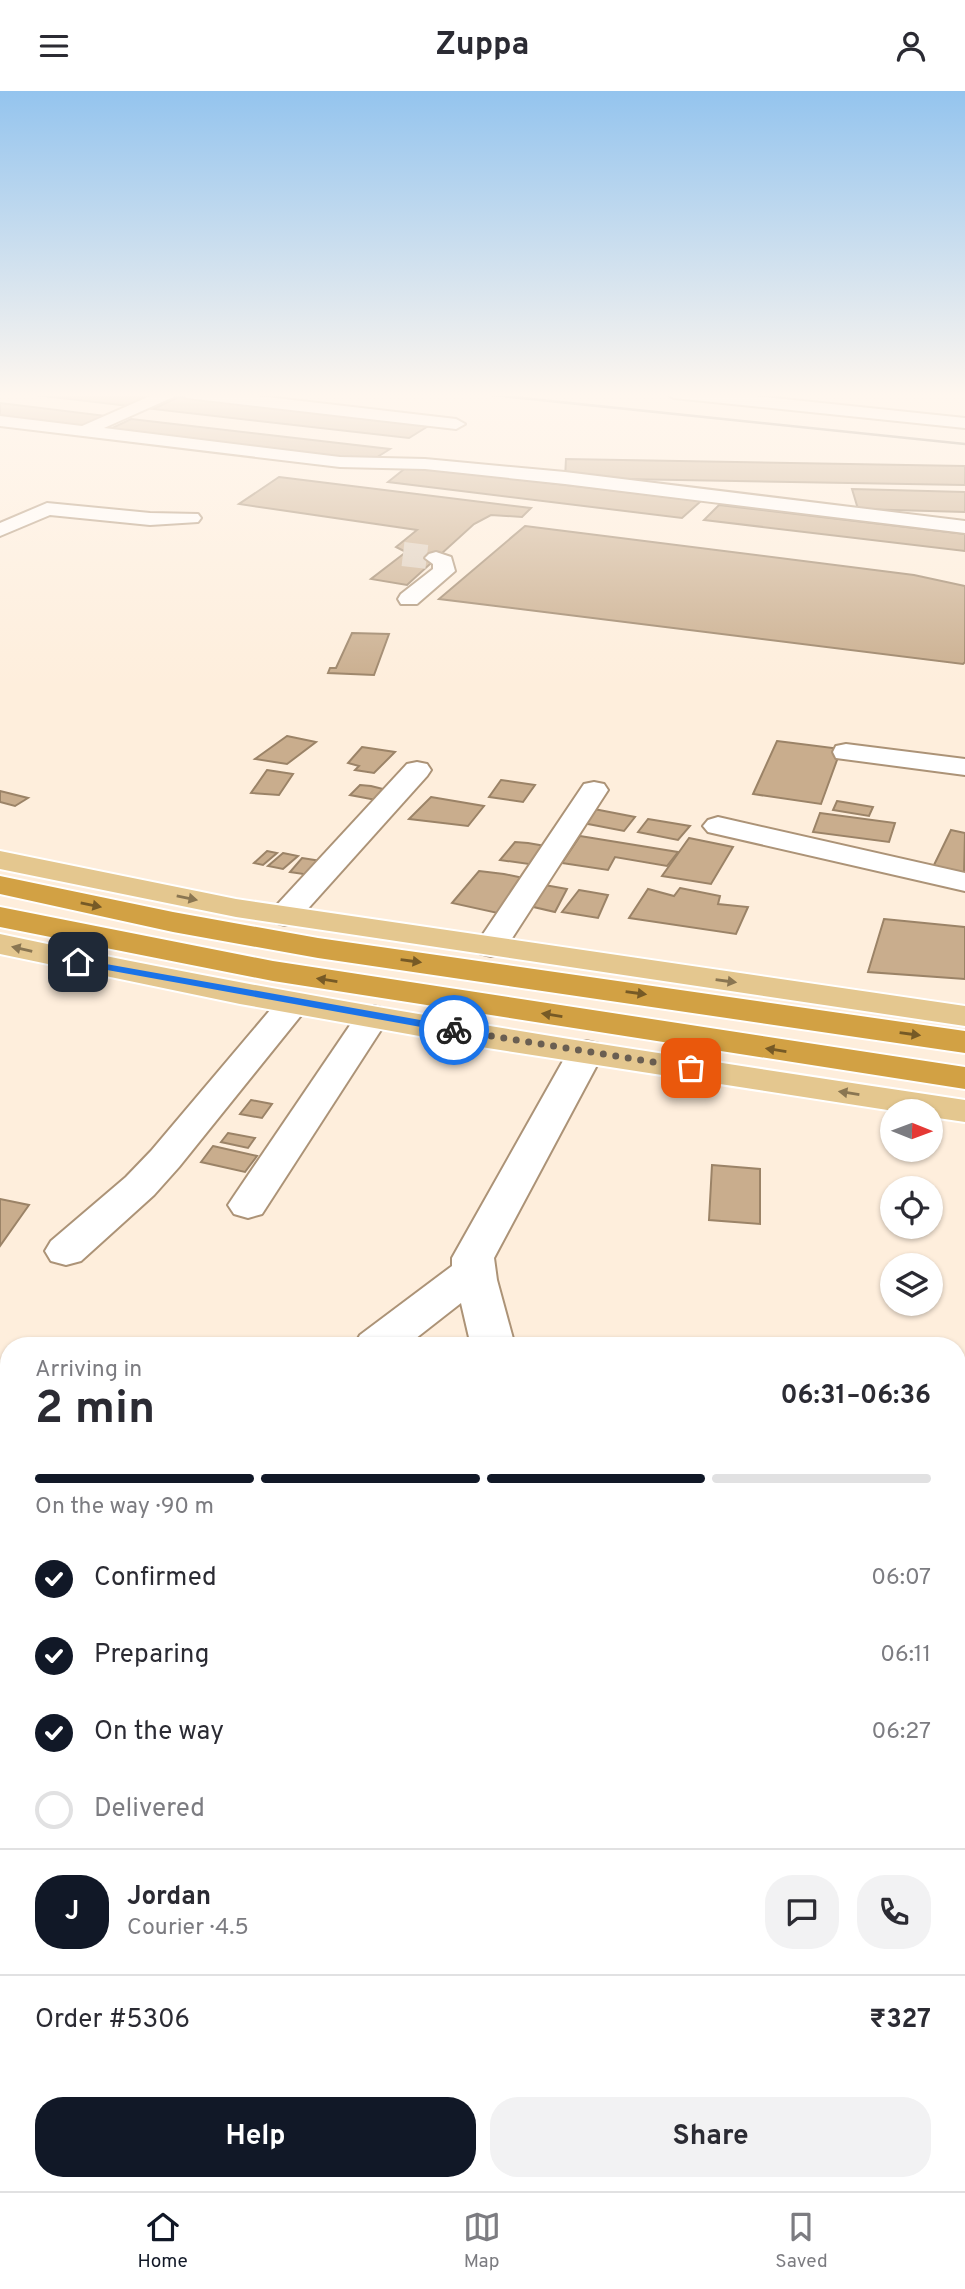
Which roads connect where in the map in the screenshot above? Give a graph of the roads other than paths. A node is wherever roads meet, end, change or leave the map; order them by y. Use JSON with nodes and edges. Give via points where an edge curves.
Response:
{"nodes":[{"id":1,"x":671,"y":491,"type":"edge"},
{"id":2,"x":190,"y":517,"type":"dead end"},
{"id":3,"x":965,"y":527,"type":"edge"},
{"id":4,"x":0,"y":530,"type":"edge"},
{"id":5,"x":436,"y":558,"type":"dead end"},
{"id":6,"x":409,"y":599,"type":"dead end"},
{"id":7,"x":846,"y":752,"type":"dead end"},
{"id":8,"x":963,"y":758,"type":"edge"},
{"id":9,"x":417,"y":770,"type":"dead end"},
{"id":10,"x":594,"y":790,"type":"dead end"},
{"id":11,"x":718,"y":826,"type":"dead end"},
{"id":12,"x":0,"y":860,"type":"edge"},
{"id":13,"x":965,"y":882,"type":"edge"},
{"id":14,"x":0,"y":885,"type":"edge"},
{"id":15,"x":285,"y":915,"type":"junction"},
{"id":16,"x":0,"y":917,"type":"edge"},
{"id":17,"x":0,"y":944,"type":"edge"},
{"id":18,"x":491,"y":946,"type":"junction"},
{"id":19,"x":294,"y":1003,"type":"junction"},
{"id":20,"x":373,"y":1016,"type":"junction"},
{"id":21,"x":965,"y":1016,"type":"edge"},
{"id":22,"x":965,"y":1042,"type":"edge"},
{"id":23,"x":586,"y":1052,"type":"junction"},
{"id":24,"x":965,"y":1078,"type":"edge"},
{"id":25,"x":965,"y":1111,"type":"edge"},
{"id":26,"x":248,"y":1205,"type":"dead end"},
{"id":27,"x":66,"y":1251,"type":"dead end"},
{"id":28,"x":473,"y":1272,"type":"junction"},
{"id":29,"x":388,"y":1337,"type":"edge"},
{"id":30,"x":492,"y":1337,"type":"edge"}],
"edges":[{"from":1,"to":3,"type":"street"},
{"from":2,"to":4,"type":"street","via":[[150,519],[47,509]]},
{"from":5,"to":6,"type":"street","via":[[444,561],[444,571]]},
{"from":7,"to":8,"type":"street"},
{"from":9,"to":15,"type":"street"},
{"from":10,"to":18,"type":"street"},
{"from":11,"to":13,"type":"street"},
{"from":12,"to":15,"type":"main road","one_way":true},
{"from":14,"to":22,"type":"highway","one_way":true,"via":[[318,948]]},
{"from":15,"to":18,"type":"main road"},
{"from":24,"to":16,"type":"highway","one_way":true,"via":[[273,971]]},
{"from":19,"to":17,"type":"main road","one_way":true},
{"from":18,"to":21,"type":"main road","one_way":true},
{"from":19,"to":20,"type":"main road"},
{"from":19,"to":27,"type":"street","via":[[165,1159]]},
{"from":20,"to":23,"type":"main road"},
{"from":20,"to":26,"type":"street"},
{"from":25,"to":23,"type":"main road","one_way":true},
{"from":23,"to":28,"type":"street","via":[[477,1247]]},
{"from":28,"to":29,"type":"street"},
{"from":28,"to":30,"type":"street"}]}
